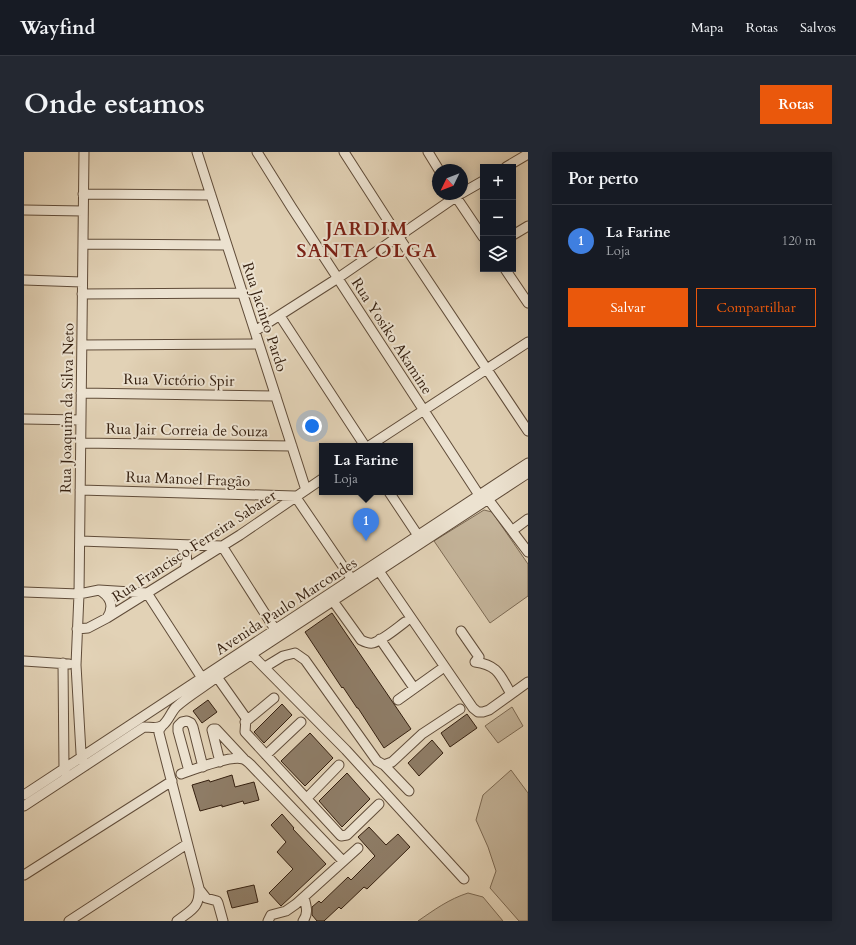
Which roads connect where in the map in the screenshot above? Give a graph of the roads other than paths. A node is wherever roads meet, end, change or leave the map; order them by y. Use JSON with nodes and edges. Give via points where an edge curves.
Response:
{"nodes":[{"id":1,"x":84,"y":152,"type":"edge"},
{"id":2,"x":197,"y":152,"type":"edge"},
{"id":3,"x":257,"y":152,"type":"edge"},
{"id":4,"x":344,"y":152,"type":"edge"},
{"id":5,"x":428,"y":152,"type":"edge"},
{"id":6,"x":528,"y":154,"type":"edge"},
{"id":7,"x":436,"y":164,"type":"edge"},
{"id":8,"x":511,"y":164,"type":"edge"},
{"id":9,"x":480,"y":183,"type":"edge"},
{"id":10,"x":468,"y":189,"type":"edge"},
{"id":11,"x":83,"y":194,"type":"junction"},
{"id":12,"x":211,"y":195,"type":"junction"},
{"id":13,"x":449,"y":200,"type":"edge"},
{"id":14,"x":461,"y":200,"type":"edge"},
{"id":15,"x":24,"y":210,"type":"edge"},
{"id":16,"x":83,"y":212,"type":"junction"},
{"id":17,"x":528,"y":226,"type":"edge"},
{"id":18,"x":516,"y":233,"type":"edge"},
{"id":19,"x":398,"y":236,"type":"junction"},
{"id":20,"x":482,"y":236,"type":"edge"},
{"id":21,"x":83,"y":244,"type":"junction"},
{"id":22,"x":227,"y":245,"type":"junction"},
{"id":23,"x":507,"y":272,"type":"edge"},
{"id":24,"x":338,"y":278,"type":"junction"},
{"id":25,"x":24,"y":280,"type":"edge"},
{"id":26,"x":82,"y":282,"type":"junction"},
{"id":27,"x":242,"y":293,"type":"junction"},
{"id":28,"x":82,"y":294,"type":"junction"},
{"id":29,"x":528,"y":303,"type":"edge"},
{"id":30,"x":280,"y":316,"type":"junction"},
{"id":31,"x":255,"y":331,"type":"junction"},
{"id":32,"x":528,"y":342,"type":"edge"},
{"id":33,"x":259,"y":344,"type":"junction"},
{"id":34,"x":82,"y":345,"type":"junction"},
{"id":35,"x":486,"y":369,"type":"junction"},
{"id":36,"x":81,"y":393,"type":"junction"},
{"id":37,"x":276,"y":396,"type":"junction"},
{"id":38,"x":423,"y":410,"type":"junction"},
{"id":39,"x":24,"y":419,"type":"edge"},
{"id":40,"x":81,"y":420,"type":"junction"},
{"id":41,"x":528,"y":431,"type":"edge"},
{"id":42,"x":81,"y":442,"type":"junction"},
{"id":43,"x":363,"y":443,"type":"edge"},
{"id":44,"x":374,"y":443,"type":"edge"},
{"id":45,"x":292,"y":446,"type":"junction"},
{"id":46,"x":528,"y":463,"type":"edge"},
{"id":47,"x":528,"y":472,"type":"edge"},
{"id":48,"x":319,"y":481,"type":"edge"},
{"id":49,"x":80,"y":490,"type":"junction"},
{"id":50,"x":306,"y":490,"type":"junction"},
{"id":51,"x":390,"y":495,"type":"edge"},
{"id":52,"x":479,"y":495,"type":"junction"},
{"id":53,"x":295,"y":496,"type":"junction"},
{"id":54,"x":488,"y":498,"type":"junction"},
{"id":55,"x":528,"y":519,"type":"edge"},
{"id":56,"x":513,"y":530,"type":"junction"},
{"id":57,"x":420,"y":539,"type":"junction"},
{"id":58,"x":80,"y":541,"type":"junction"},
{"id":59,"x":180,"y":546,"type":"junction"},
{"id":60,"x":222,"y":546,"type":"junction"},
{"id":61,"x":528,"y":552,"type":"edge"},
{"id":62,"x":185,"y":569,"type":"junction"},
{"id":63,"x":379,"y":571,"type":"junction"},
{"id":64,"x":354,"y":583,"type":"junction"},
{"id":65,"x":99,"y":590,"type":"junction"},
{"id":66,"x":24,"y":592,"type":"edge"},
{"id":67,"x":147,"y":593,"type":"junction"},
{"id":68,"x":79,"y":594,"type":"junction"},
{"id":69,"x":333,"y":601,"type":"junction"},
{"id":70,"x":107,"y":618,"type":"junction"},
{"id":71,"x":405,"y":622,"type":"dead end"},
{"id":72,"x":77,"y":629,"type":"junction"},
{"id":73,"x":461,"y":631,"type":"dead end"},
{"id":74,"x":278,"y":633,"type":"junction"},
{"id":75,"x":380,"y":639,"type":"junction"},
{"id":76,"x":251,"y":654,"type":"junction"},
{"id":77,"x":24,"y":660,"type":"edge"},
{"id":78,"x":63,"y":663,"type":"junction"},
{"id":79,"x":76,"y":664,"type":"junction"},
{"id":80,"x":265,"y":668,"type":"junction"},
{"id":81,"x":440,"y":670,"type":"dead end"},
{"id":82,"x":217,"y":677,"type":"junction"},
{"id":83,"x":202,"y":678,"type":"junction"},
{"id":84,"x":528,"y":682,"type":"edge"},
{"id":85,"x":414,"y":688,"type":"junction"},
{"id":86,"x":511,"y":694,"type":"junction"},
{"id":87,"x":274,"y":698,"type":"dead end"},
{"id":88,"x":398,"y":700,"type":"dead end"},
{"id":89,"x":156,"y":709,"type":"junction"},
{"id":90,"x":460,"y":709,"type":"dead end"},
{"id":91,"x":170,"y":714,"type":"junction"},
{"id":92,"x":246,"y":722,"type":"junction"},
{"id":93,"x":301,"y":722,"type":"dead end"},
{"id":94,"x":158,"y":727,"type":"junction"},
{"id":95,"x":266,"y":755,"type":"junction"},
{"id":96,"x":244,"y":759,"type":"junction"},
{"id":97,"x":83,"y":762,"type":"junction"},
{"id":98,"x":220,"y":762,"type":"junction"},
{"id":99,"x":339,"y":765,"type":"dead end"},
{"id":100,"x":384,"y":765,"type":"junction"},
{"id":101,"x":203,"y":767,"type":"junction"},
{"id":102,"x":66,"y":773,"type":"junction"},
{"id":103,"x":172,"y":781,"type":"junction"},
{"id":104,"x":409,"y":791,"type":"dead end"},
{"id":105,"x":24,"y":795,"type":"edge"},
{"id":106,"x":307,"y":798,"type":"junction"},
{"id":107,"x":379,"y":804,"type":"dead end"},
{"id":108,"x":24,"y":806,"type":"edge"},
{"id":109,"x":187,"y":844,"type":"junction"},
{"id":110,"x":358,"y":848,"type":"dead end"},
{"id":111,"x":343,"y":861,"type":"junction"},
{"id":112,"x":24,"y":875,"type":"edge"},
{"id":113,"x":464,"y":879,"type":"dead end"},
{"id":114,"x":199,"y":888,"type":"junction"},
{"id":115,"x":304,"y":897,"type":"junction"},
{"id":116,"x":69,"y":921,"type":"edge"},
{"id":117,"x":177,"y":921,"type":"edge"},
{"id":118,"x":223,"y":921,"type":"edge"},
{"id":119,"x":268,"y":921,"type":"edge"},
{"id":120,"x":302,"y":921,"type":"edge"}],
"edges":[{"from":1,"to":11,"type":"street","name":"Rua Joaquim da Silva Neto"},
{"from":2,"to":12,"type":"street","name":"Rua Jacinto Pardo"},
{"from":3,"to":24,"type":"street","name":"Rua Yosiko Akamine"},
{"from":4,"to":19,"type":"street"},
{"from":5,"to":7,"type":"street"},
{"from":6,"to":8,"type":"street"},
{"from":9,"to":10,"type":"street"},
{"from":11,"to":12,"type":"street"},
{"from":11,"to":16,"type":"street","name":"Rua Joaquim da Silva Neto"},
{"from":12,"to":22,"type":"street","name":"Rua Jacinto Pardo"},
{"from":13,"to":19,"type":"street"},
{"from":14,"to":20,"type":"street"},
{"from":15,"to":16,"type":"street"},
{"from":16,"to":21,"type":"street","name":"Rua Joaquim da Silva Neto"},
{"from":17,"to":18,"type":"street"},
{"from":19,"to":24,"type":"street"},
{"from":19,"to":35,"type":"street"},
{"from":21,"to":22,"type":"street"},
{"from":21,"to":26,"type":"street","name":"Rua Joaquim da Silva Neto"},
{"from":22,"to":27,"type":"street","name":"Rua Jacinto Pardo"},
{"from":23,"to":29,"type":"street"},
{"from":24,"to":30,"type":"street"},
{"from":24,"to":38,"type":"street","name":"Rua Yosiko Akamine"},
{"from":25,"to":26,"type":"street"},
{"from":26,"to":28,"type":"street","name":"Rua Joaquim da Silva Neto"},
{"from":27,"to":28,"type":"street"},
{"from":27,"to":31,"type":"street","name":"Rua Jacinto Pardo"},
{"from":28,"to":34,"type":"street","name":"Rua Joaquim da Silva Neto"},
{"from":30,"to":31,"type":"street"},
{"from":30,"to":43,"type":"street"},
{"from":31,"to":33,"type":"street","name":"Rua Jacinto Pardo"},
{"from":32,"to":35,"type":"street"},
{"from":33,"to":34,"type":"street"},
{"from":33,"to":37,"type":"street","name":"Rua Jacinto Pardo"},
{"from":34,"to":36,"type":"street","name":"Rua Joaquim da Silva Neto"},
{"from":35,"to":38,"type":"street"},
{"from":35,"to":41,"type":"street"},
{"from":36,"to":37,"type":"street","name":"Rua Victório Spir"},
{"from":36,"to":40,"type":"street","name":"Rua Joaquim da Silva Neto"},
{"from":37,"to":45,"type":"street","name":"Rua Jacinto Pardo"},
{"from":38,"to":44,"type":"street"},
{"from":38,"to":52,"type":"street","name":"Rua Yosiko Akamine"},
{"from":39,"to":40,"type":"street"},
{"from":40,"to":42,"type":"street","name":"Rua Joaquim da Silva Neto"},
{"from":42,"to":45,"type":"street","name":"Rua Jair Correia de Souza"},
{"from":42,"to":49,"type":"street","name":"Rua Joaquim da Silva Neto"},
{"from":45,"to":50,"type":"street","name":"Rua Jacinto Pardo"},
{"from":46,"to":52,"type":"street","name":"Avenida Paulo Marcondes"},
{"from":47,"to":54,"type":"street","name":"Avenida Paulo Marcondes"},
{"from":48,"to":50,"type":"street","name":"Rua Francisco Ferreira Sabater"},
{"from":49,"to":53,"type":"street","name":"Rua Manoel Fragão"},
{"from":49,"to":58,"type":"street","name":"Rua Joaquim da Silva Neto"},
{"from":50,"to":53,"type":"street","name":"Rua Francisco Ferreira Sabater"},
{"from":51,"to":57,"type":"street"},
{"from":52,"to":54,"type":"street"},
{"from":52,"to":57,"type":"street","name":"Avenida Paulo Marcondes"},
{"from":53,"to":60,"type":"street","name":"Rua Francisco Ferreira Sabater"},
{"from":53,"to":64,"type":"street"},
{"from":54,"to":56,"type":"street"},
{"from":54,"to":57,"type":"street","name":"Avenida Paulo Marcondes"},
{"from":55,"to":56,"type":"street"},
{"from":56,"to":61,"type":"street"},
{"from":57,"to":63,"type":"street","name":"Avenida Paulo Marcondes"},
{"from":57,"to":64,"type":"street","name":"Avenida Paulo Marcondes"},
{"from":58,"to":59,"type":"street"},
{"from":58,"to":68,"type":"street","name":"Rua Joaquim da Silva Neto"},
{"from":59,"to":60,"type":"street"},
{"from":59,"to":62,"type":"street","via":[[187,556]]},
{"from":60,"to":62,"type":"street","name":"Rua Francisco Ferreira Sabater"},
{"from":60,"to":74,"type":"street"},
{"from":62,"to":67,"type":"street","name":"Rua Francisco Ferreira Sabater"},
{"from":63,"to":64,"type":"street","name":"Avenida Paulo Marcondes"},
{"from":63,"to":86,"type":"street","via":[[473,708],[478,712],[489,710]]},
{"from":64,"to":69,"type":"street","name":"Avenida Paulo Marcondes"},
{"from":64,"to":74,"type":"street","name":"Avenida Paulo Marcondes"},
{"from":65,"to":67,"type":"street"},
{"from":65,"to":68,"type":"street"},
{"from":65,"to":70,"type":"street","via":[[106,594],[111,605]]},
{"from":66,"to":68,"type":"street"},
{"from":67,"to":70,"type":"street","name":"Rua Francisco Ferreira Sabater"},
{"from":67,"to":83,"type":"street"},
{"from":68,"to":72,"type":"street","name":"Rua Joaquim da Silva Neto"},
{"from":69,"to":74,"type":"street","name":"Avenida Paulo Marcondes"},
{"from":69,"to":75,"type":"street","via":[[361,640],[373,643]]},
{"from":70,"to":72,"type":"street","name":"Rua Francisco Ferreira Sabater","via":[[88,628]]},
{"from":71,"to":75,"type":"street"},
{"from":72,"to":79,"type":"street","name":"Rua Joaquim da Silva Neto"},
{"from":73,"to":86,"type":"street","via":[[479,657],[475,662],[496,669]]},
{"from":74,"to":76,"type":"street","name":"Avenida Paulo Marcondes"},
{"from":74,"to":83,"type":"street","name":"Avenida Paulo Marcondes"},
{"from":75,"to":85,"type":"street"},
{"from":76,"to":80,"type":"street"},
{"from":76,"to":82,"type":"street","name":"Avenida Paulo Marcondes"},
{"from":77,"to":78,"type":"street"},
{"from":78,"to":79,"type":"street"},
{"from":78,"to":102,"type":"street"},
{"from":79,"to":97,"type":"street","name":"Rua Joaquim da Silva Neto"},
{"from":80,"to":100,"type":"street","via":[[283,656],[295,653],[305,660],[377,761]]},
{"from":80,"to":113,"type":"street","via":[[346,750]]},
{"from":81,"to":85,"type":"street"},
{"from":82,"to":91,"type":"street","name":"Avenida Paulo Marcondes"},
{"from":82,"to":92,"type":"street","via":[[246,718]]},
{"from":83,"to":89,"type":"street","name":"Avenida Paulo Marcondes"},
{"from":84,"to":86,"type":"street"},
{"from":85,"to":88,"type":"street"},
{"from":87,"to":92,"type":"street"},
{"from":89,"to":91,"type":"street","via":[[165,706]]},
{"from":89,"to":94,"type":"street","via":[[149,715],[148,720],[150,724]]},
{"from":89,"to":97,"type":"street","name":"Avenida Paulo Marcondes"},
{"from":90,"to":100,"type":"street","via":[[422,734],[392,762]]},
{"from":91,"to":94,"type":"street","name":"Avenida Paulo Marcondes"},
{"from":92,"to":95,"type":"street","via":[[245,732]]},
{"from":93,"to":95,"type":"street"},
{"from":94,"to":97,"type":"street","name":"Avenida Paulo Marcondes","via":[[144,727]]},
{"from":94,"to":103,"type":"street"},
{"from":95,"to":106,"type":"street"},
{"from":96,"to":98,"type":"street","via":[[234,758]]},
{"from":96,"to":98,"type":"street","via":[[216,729],[213,729]]},
{"from":96,"to":111,"type":"street"},
{"from":97,"to":102,"type":"street","name":"Avenida Paulo Marcondes"},
{"from":98,"to":101,"type":"street"},
{"from":99,"to":106,"type":"street"},
{"from":100,"to":104,"type":"street"},
{"from":101,"to":101,"type":"street","via":[[185,772],[178,731],[178,726],[182,722],[187,721],[193,726]]},
{"from":102,"to":105,"type":"street","name":"Avenida Paulo Marcondes"},
{"from":102,"to":108,"type":"street","name":"Avenida Paulo Marcondes"},
{"from":103,"to":109,"type":"street"},
{"from":103,"to":112,"type":"street"},
{"from":106,"to":107,"type":"street","via":[[341,836],[347,835]]},
{"from":109,"to":114,"type":"street"},
{"from":109,"to":116,"type":"street"},
{"from":110,"to":111,"type":"street"},
{"from":111,"to":115,"type":"street"},
{"from":114,"to":117,"type":"street","via":[[198,904]]},
{"from":114,"to":118,"type":"street","via":[[206,898],[217,901]]},
{"from":115,"to":119,"type":"street","via":[[286,911],[271,915]]},
{"from":115,"to":120,"type":"street","via":[[307,910],[306,918]]}]}
